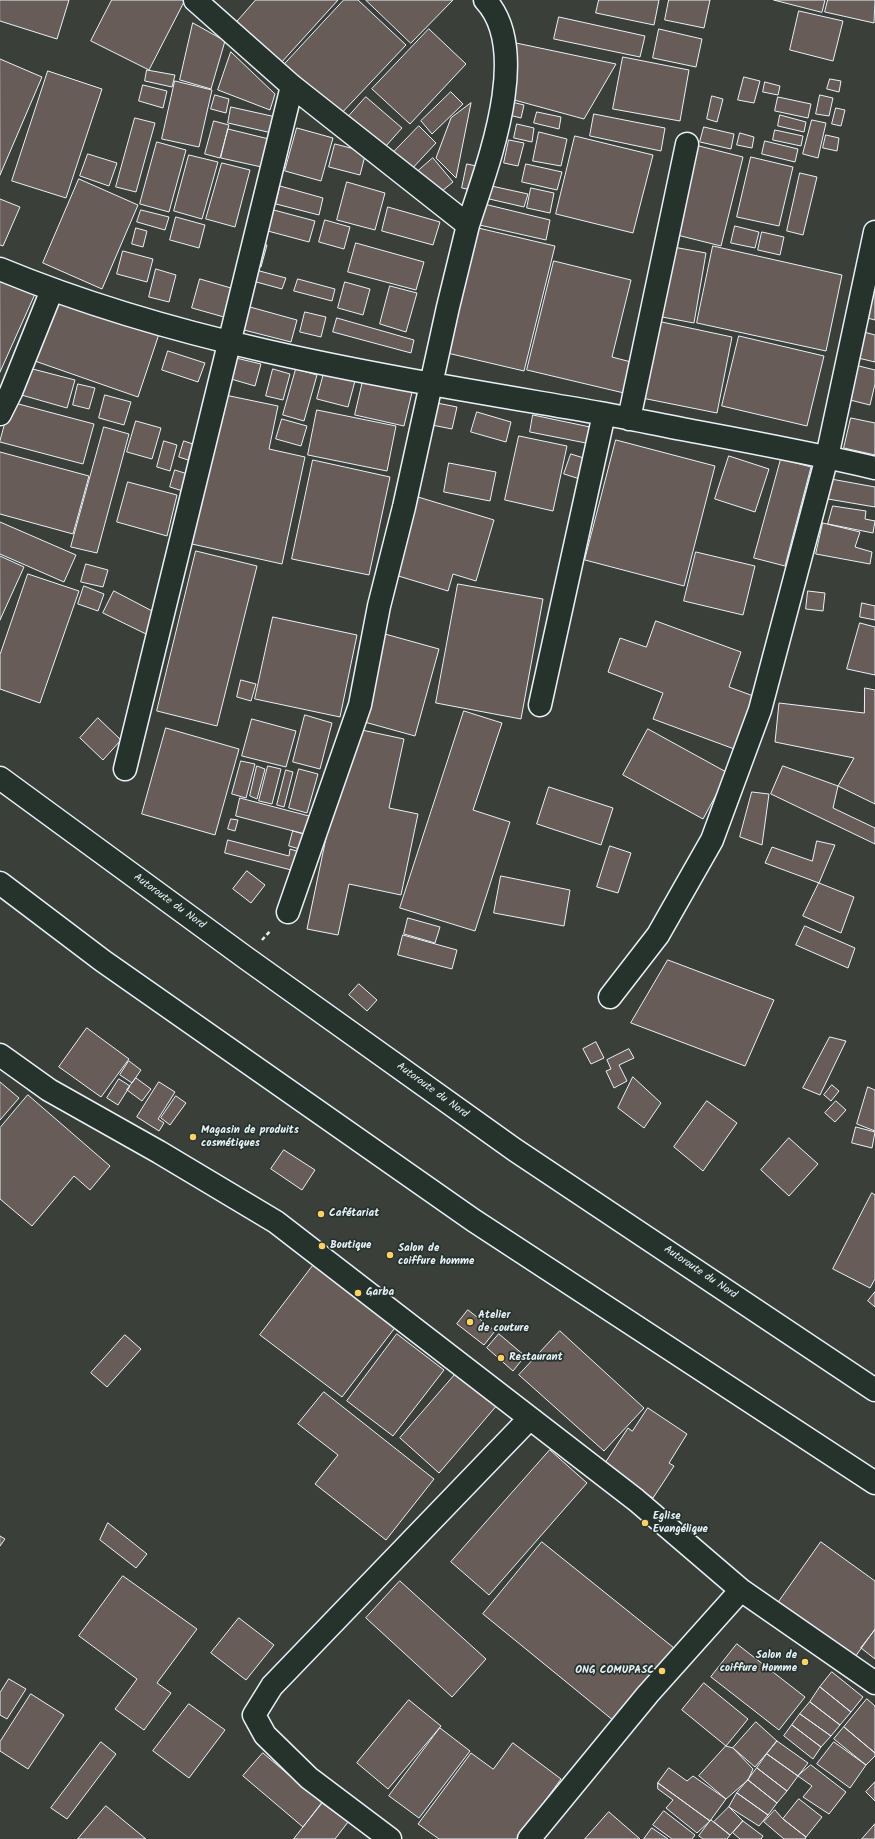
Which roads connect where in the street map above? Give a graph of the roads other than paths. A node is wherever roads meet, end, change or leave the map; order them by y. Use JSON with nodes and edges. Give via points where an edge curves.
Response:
{"nodes":[{"id":1,"x":195,"y":0,"type":"edge"},
{"id":2,"x":485,"y":0,"type":"edge"},
{"id":3,"x":292,"y":86,"type":"junction"},
{"id":4,"x":687,"y":144,"type":"dead end"},
{"id":5,"x":468,"y":225,"type":"junction"},
{"id":6,"x":875,"y":232,"type":"edge"},
{"id":7,"x":0,"y":268,"type":"edge"},
{"id":8,"x":52,"y":290,"type":"junction"},
{"id":9,"x":230,"y":344,"type":"junction"},
{"id":10,"x":431,"y":385,"type":"junction"},
{"id":11,"x":0,"y":414,"type":"edge"},
{"id":12,"x":604,"y":414,"type":"junction"},
{"id":13,"x":629,"y":419,"type":"junction"},
{"id":14,"x":827,"y":457,"type":"junction"},
{"id":15,"x":875,"y":468,"type":"edge"},
{"id":16,"x":540,"y":705,"type":"dead end"},
{"id":17,"x":124,"y":770,"type":"dead end"},
{"id":18,"x":0,"y":778,"type":"edge"},
{"id":19,"x":0,"y":883,"type":"edge"},
{"id":20,"x":288,"y":912,"type":"road end"},
{"id":21,"x":610,"y":997,"type":"dead end"},
{"id":22,"x":0,"y":1055,"type":"edge"},
{"id":23,"x":875,"y":1390,"type":"edge"},
{"id":24,"x":530,"y":1418,"type":"junction"},
{"id":25,"x":875,"y":1483,"type":"edge"},
{"id":26,"x":741,"y":1590,"type":"junction"},
{"id":27,"x":875,"y":1683,"type":"edge"},
{"id":28,"x":390,"y":1839,"type":"edge"},
{"id":29,"x":529,"y":1839,"type":"edge"}],
"edges":[{"from":1,"to":3,"type":"main road"},
{"from":2,"to":5,"type":"main road","via":[[490,5],[504,36],[505,76],[496,140]]},
{"from":3,"to":5,"type":"main road"},
{"from":3,"to":9,"type":"main road"},
{"from":4,"to":13,"type":"main road"},
{"from":5,"to":10,"type":"main road"},
{"from":6,"to":14,"type":"main road"},
{"from":7,"to":8,"type":"main road"},
{"from":8,"to":9,"type":"main road"},
{"from":8,"to":11,"type":"main road"},
{"from":9,"to":10,"type":"main road"},
{"from":9,"to":17,"type":"main road"},
{"from":10,"to":12,"type":"main road"},
{"from":10,"to":20,"type":"main road","via":[[379,606],[360,705]]},
{"from":12,"to":13,"type":"main road"},
{"from":12,"to":16,"type":"main road"},
{"from":13,"to":14,"type":"main road"},
{"from":14,"to":15,"type":"main road"},
{"from":14,"to":21,"type":"main road","via":[[760,710],[712,840],[658,935]]},
{"from":18,"to":23,"type":"main road","name":"Autoroute du Nord","via":[[515,1150]]},
{"from":19,"to":25,"type":"main road","via":[[110,965],[473,1220]]},
{"from":22,"to":24,"type":"main road","via":[[49,1090],[276,1222]]},
{"from":24,"to":26,"type":"main road","via":[[636,1500]]},
{"from":24,"to":28,"type":"main road","via":[[272,1686],[254,1715],[266,1735],[309,1778]]},
{"from":26,"to":27,"type":"main road"},
{"from":26,"to":29,"type":"main road","via":[[648,1694]]}]}
